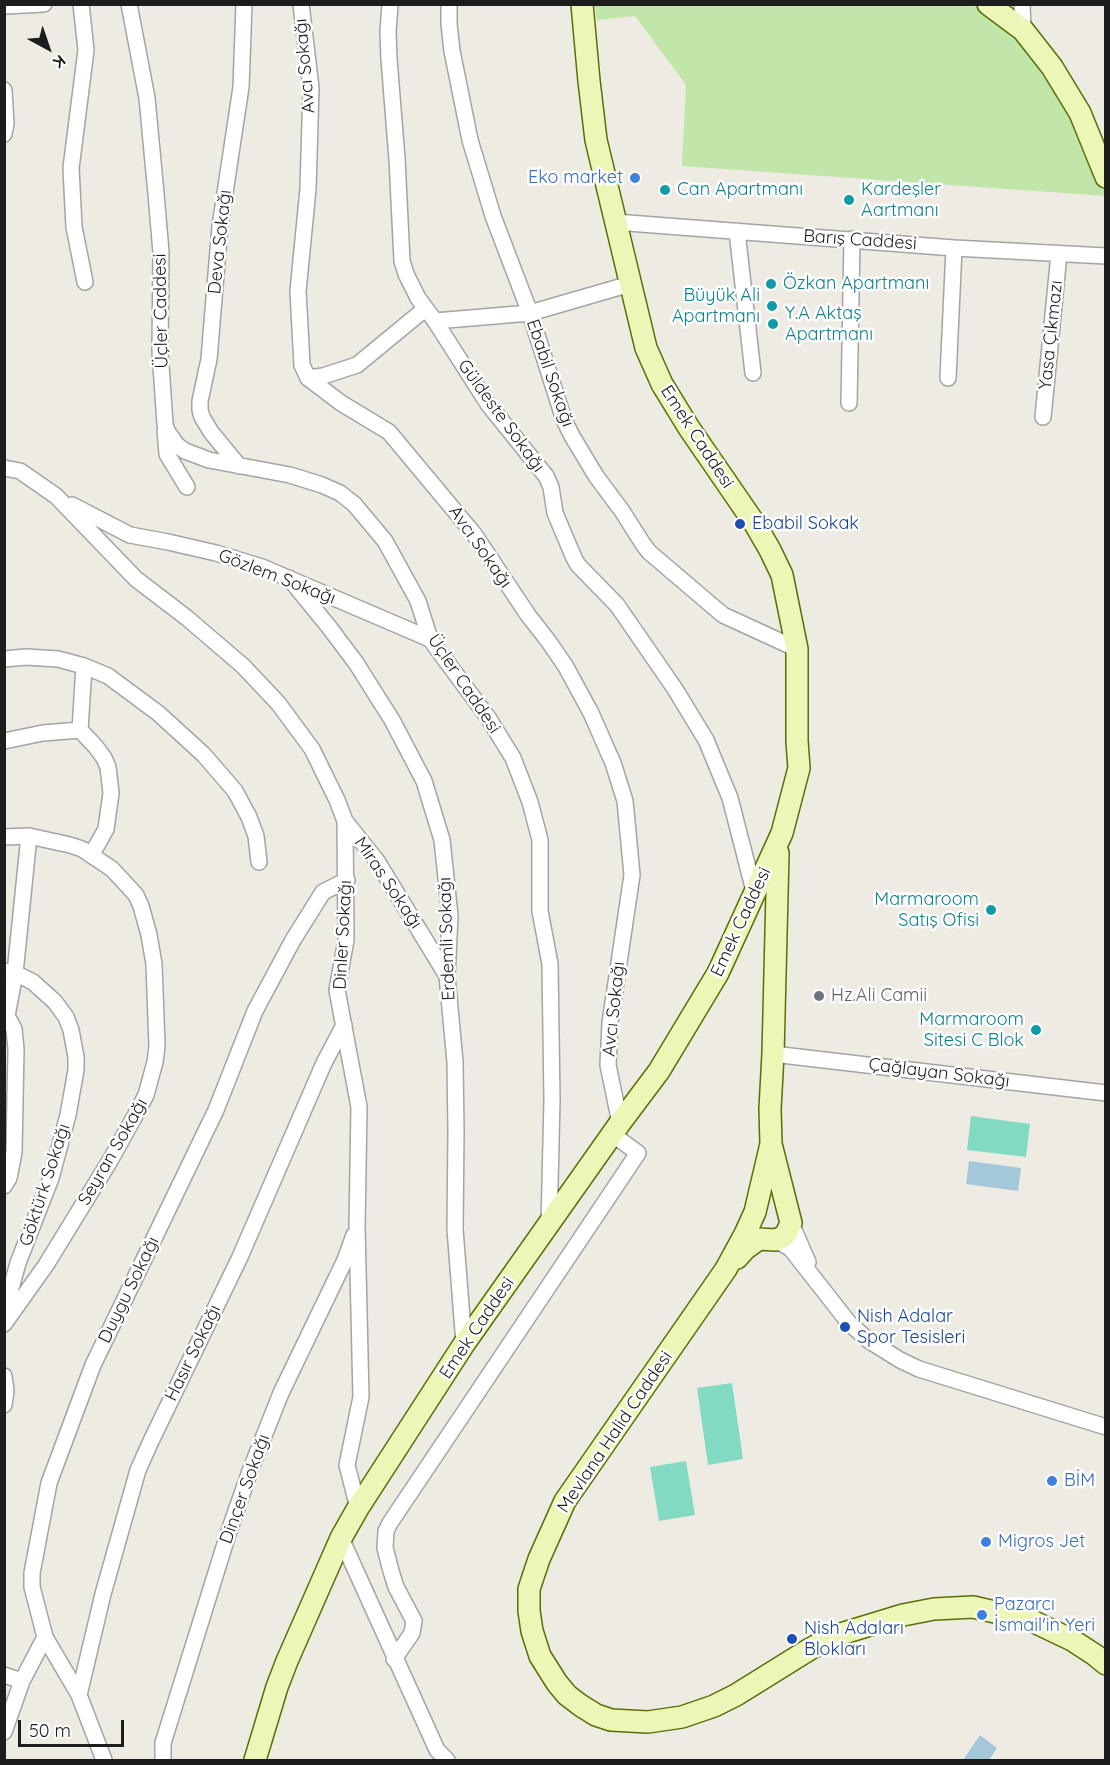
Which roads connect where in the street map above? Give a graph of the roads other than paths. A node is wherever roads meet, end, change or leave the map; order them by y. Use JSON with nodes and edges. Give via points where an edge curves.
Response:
{"nodes":[{"id":1,"x":44,"y":4,"type":"edge"},
{"id":2,"x":81,"y":4,"type":"edge"},
{"id":3,"x":129,"y":4,"type":"edge"},
{"id":4,"x":244,"y":4,"type":"edge"},
{"id":5,"x":300,"y":4,"type":"edge"},
{"id":6,"x":390,"y":4,"type":"edge"},
{"id":7,"x":449,"y":4,"type":"edge"},
{"id":8,"x":582,"y":4,"type":"edge"},
{"id":9,"x":988,"y":4,"type":"edge"},
{"id":10,"x":1022,"y":4,"type":"edge"},
{"id":11,"x":4,"y":6,"type":"edge"},
{"id":12,"x":1023,"y":30,"type":"junction"},
{"id":13,"x":4,"y":90,"type":"edge"},
{"id":14,"x":4,"y":134,"type":"edge"},
{"id":15,"x":1106,"y":177,"type":"edge"},
{"id":16,"x":615,"y":222,"type":"junction"},
{"id":17,"x":737,"y":231,"type":"junction"},
{"id":18,"x":852,"y":239,"type":"junction"},
{"id":19,"x":954,"y":248,"type":"junction"},
{"id":20,"x":1059,"y":254,"type":"junction"},
{"id":21,"x":1106,"y":256,"type":"edge"},
{"id":22,"x":85,"y":282,"type":"dead end"},
{"id":23,"x":630,"y":284,"type":"junction"},
{"id":24,"x":425,"y":309,"type":"junction"},
{"id":25,"x":530,"y":313,"type":"junction"},
{"id":26,"x":435,"y":321,"type":"junction"},
{"id":27,"x":753,"y":373,"type":"dead end"},
{"id":28,"x":308,"y":378,"type":"junction"},
{"id":29,"x":948,"y":378,"type":"dead end"},
{"id":30,"x":849,"y":403,"type":"dead end"},
{"id":31,"x":1043,"y":417,"type":"dead end"},
{"id":32,"x":165,"y":424,"type":"junction"},
{"id":33,"x":239,"y":466,"type":"junction"},
{"id":34,"x":4,"y":468,"type":"edge"},
{"id":35,"x":187,"y":487,"type":"dead end"},
{"id":36,"x":56,"y":496,"type":"junction"},
{"id":37,"x":289,"y":578,"type":"junction"},
{"id":38,"x":430,"y":639,"type":"junction"},
{"id":39,"x":797,"y":649,"type":"junction"},
{"id":40,"x":4,"y":659,"type":"edge"},
{"id":41,"x":84,"y":666,"type":"junction"},
{"id":42,"x":80,"y":730,"type":"junction"},
{"id":43,"x":4,"y":741,"type":"edge"},
{"id":44,"x":345,"y":820,"type":"junction"},
{"id":45,"x":29,"y":836,"type":"junction"},
{"id":46,"x":4,"y":837,"type":"edge"},
{"id":47,"x":778,"y":843,"type":"junction"},
{"id":48,"x":92,"y":855,"type":"junction"},
{"id":49,"x":259,"y":862,"type":"dead end"},
{"id":50,"x":346,"y":880,"type":"junction"},
{"id":51,"x":755,"y":895,"type":"junction"},
{"id":52,"x":10,"y":972,"type":"edge"},
{"id":53,"x":447,"y":976,"type":"junction"},
{"id":54,"x":344,"y":1025,"type":"junction"},
{"id":55,"x":773,"y":1054,"type":"junction"},
{"id":56,"x":1106,"y":1093,"type":"edge"},
{"id":57,"x":616,"y":1129,"type":"junction"},
{"id":58,"x":771,"y":1144,"type":"junction"},
{"id":59,"x":4,"y":1186,"type":"edge"},
{"id":60,"x":754,"y":1215,"type":"junction"},
{"id":61,"x":789,"y":1218,"type":"junction"},
{"id":62,"x":549,"y":1225,"type":"junction"},
{"id":63,"x":357,"y":1227,"type":"junction"},
{"id":64,"x":769,"y":1240,"type":"junction"},
{"id":65,"x":726,"y":1269,"type":"junction"},
{"id":66,"x":817,"y":1284,"type":"junction"},
{"id":67,"x":4,"y":1313,"type":"edge"},
{"id":68,"x":4,"y":1324,"type":"edge"},
{"id":69,"x":464,"y":1344,"type":"junction"},
{"id":70,"x":1106,"y":1427,"type":"edge"},
{"id":71,"x":358,"y":1508,"type":"junction"},
{"id":72,"x":341,"y":1538,"type":"junction"},
{"id":73,"x":45,"y":1637,"type":"junction"},
{"id":74,"x":394,"y":1659,"type":"junction"},
{"id":75,"x":1106,"y":1664,"type":"edge"},
{"id":76,"x":4,"y":1675,"type":"edge"},
{"id":77,"x":22,"y":1681,"type":"junction"},
{"id":78,"x":79,"y":1695,"type":"junction"},
{"id":79,"x":4,"y":1732,"type":"edge"},
{"id":80,"x":104,"y":1761,"type":"edge"},
{"id":81,"x":163,"y":1761,"type":"edge"},
{"id":82,"x":255,"y":1761,"type":"edge"},
{"id":83,"x":447,"y":1761,"type":"edge"}],
"edges":[{"from":1,"to":11,"type":"street"},
{"from":2,"to":22,"type":"street","via":[[86,50],[71,168],[74,227]]},
{"from":3,"to":32,"type":"street","name":"Üçler Caddesi","via":[[147,98],[161,252],[160,351]]},
{"from":4,"to":33,"type":"street","name":"Deva Sokağı","via":[[241,87],[220,226],[209,359],[200,401],[202,417]]},
{"from":5,"to":28,"type":"street","name":"Avcı Sokağı","via":[[311,88],[308,189],[298,291],[302,365]]},
{"from":6,"to":24,"type":"street","name":"Güldeste Sokağı","via":[[389,59],[402,261],[411,287]]},
{"from":7,"to":25,"type":"street","name":"Ebabil Sokağı","via":[[452,51],[470,140]]},
{"from":8,"to":16,"type":"street","name":"Emek Caddesi","via":[[596,140]]},
{"from":9,"to":12,"type":"street"},
{"from":10,"to":12,"type":"street"},
{"from":12,"to":15,"type":"street","via":[[1077,106]]},
{"from":13,"to":14,"type":"street"},
{"from":16,"to":17,"type":"street","name":"Barış Caddesi"},
{"from":16,"to":23,"type":"street","name":"Emek Caddesi"},
{"from":17,"to":18,"type":"street","name":"Barış Caddesi"},
{"from":17,"to":27,"type":"street"},
{"from":18,"to":19,"type":"street","name":"Barış Caddesi"},
{"from":18,"to":30,"type":"street"},
{"from":19,"to":20,"type":"street","name":"Barış Caddesi"},
{"from":19,"to":29,"type":"street"},
{"from":20,"to":21,"type":"street","name":"Barış Caddesi"},
{"from":20,"to":31,"type":"street","name":"Yasa Çıkmazı"},
{"from":23,"to":25,"type":"street"},
{"from":23,"to":39,"type":"street","name":"Emek Caddesi","via":[[646,348],[662,384],[755,524],[778,566]]},
{"from":24,"to":26,"type":"street","name":"Güldeste Sokağı"},
{"from":24,"to":28,"type":"street","via":[[357,365]]},
{"from":25,"to":26,"type":"street"},
{"from":25,"to":39,"type":"street","name":"Ebabil Sokağı","via":[[568,428],[643,544],[723,615]]},
{"from":26,"to":51,"type":"street","name":"Güldeste Sokağı","via":[[488,404],[546,476],[555,513],[574,558],[617,605],[706,740],[730,798]]},
{"from":28,"to":57,"type":"street","name":"Avcı Sokağı","via":[[389,432],[474,534],[566,667],[614,763],[625,801],[632,875],[610,1023],[608,1065]]},
{"from":32,"to":33,"type":"street","name":"Üçler Caddesi","via":[[171,438],[184,451]]},
{"from":32,"to":35,"type":"street","via":[[167,454]]},
{"from":33,"to":38,"type":"street","name":"Üçler Caddesi","via":[[322,485],[354,504],[385,541],[418,601]]},
{"from":34,"to":36,"type":"street","name":"Dinler Sokağı","via":[[20,471]]},
{"from":36,"to":37,"type":"street","name":"Gözlem Sokağı","via":[[130,536],[216,553]]},
{"from":36,"to":44,"type":"street","name":"Dinler Sokağı","via":[[136,579],[243,666],[278,703],[312,749]]},
{"from":37,"to":38,"type":"street","name":"Gözlem Sokağı"},
{"from":37,"to":53,"type":"street","name":"Erdemli Sokağı","via":[[356,663],[424,781],[442,840],[450,916]]},
{"from":38,"to":62,"type":"street","name":"Üçler Caddesi","via":[[513,758],[540,840],[540,911],[550,964]]},
{"from":39,"to":47,"type":"street","name":"Emek Caddesi","via":[[799,768]]},
{"from":40,"to":41,"type":"street","via":[[58,659]]},
{"from":41,"to":42,"type":"street"},
{"from":41,"to":49,"type":"street","via":[[108,676],[139,699],[225,777],[249,817]]},
{"from":42,"to":43,"type":"street"},
{"from":42,"to":48,"type":"street","via":[[104,758],[110,777],[106,829]]},
{"from":44,"to":50,"type":"street","name":"Dinler Sokağı"},
{"from":44,"to":53,"type":"street","name":"Miras Sokağı","via":[[376,861]]},
{"from":45,"to":46,"type":"street","name":"Seyran Sokağı"},
{"from":45,"to":48,"type":"street","name":"Seyran Sokağı","via":[[70,845]]},
{"from":45,"to":52,"type":"street"},
{"from":47,"to":51,"type":"street","name":"Emek Caddesi"},
{"from":47,"to":55,"type":"street"},
{"from":48,"to":68,"type":"street","name":"Seyran Sokağı","via":[[121,877],[141,906],[154,964],[155,1062],[146,1095],[111,1158],[46,1265]]},
{"from":50,"to":54,"type":"street","name":"Dinler Sokağı","via":[[346,940],[337,990]]},
{"from":50,"to":73,"type":"street","name":"Duygu Sokağı","via":[[322,892],[292,940],[255,1011],[216,1110],[93,1365],[49,1483],[32,1573]]},
{"from":51,"to":57,"type":"street","name":"Emek Caddesi","via":[[718,973],[659,1071]]},
{"from":52,"to":59,"type":"street","via":[[7,1016],[14,1029],[16,1048],[14,1152]]},
{"from":52,"to":67,"type":"street","name":"Göktürk Sokağı","via":[[33,982],[66,1017],[74,1041],[76,1070],[51,1178],[18,1263]]},
{"from":53,"to":69,"type":"street","name":"Erdemli Sokağı","via":[[455,1062],[455,1229]]},
{"from":54,"to":63,"type":"street","name":"Dinler Sokağı","via":[[359,1107]]},
{"from":54,"to":78,"type":"street","name":"Hasır Sokağı","via":[[138,1470]]},
{"from":55,"to":56,"type":"street","name":"Çağlayan Sokağı"},
{"from":55,"to":58,"type":"street"},
{"from":57,"to":62,"type":"street","name":"Emek Caddesi"},
{"from":57,"to":74,"type":"street","via":[[638,1153],[386,1531],[385,1548],[391,1571],[414,1621],[412,1633]]},
{"from":58,"to":60,"type":"street","name":"Mevlana Halid Caddesi"},
{"from":58,"to":61,"type":"street"},
{"from":60,"to":61,"type":"street","via":[[770,1203],[782,1206]]},
{"from":60,"to":64,"type":"street","via":[[754,1229]]},
{"from":60,"to":65,"type":"street","name":"Mevlana Halid Caddesi"},
{"from":61,"to":64,"type":"street","via":[[786,1234],[781,1239]]},
{"from":61,"to":66,"type":"street"},
{"from":62,"to":69,"type":"street","name":"Emek Caddesi"},
{"from":63,"to":71,"type":"street","name":"Dinler Sokağı","via":[[361,1397],[346,1465]]},
{"from":63,"to":81,"type":"street","name":"Dinçer Sokağı","via":[[250,1471],[163,1743]]},
{"from":64,"to":65,"type":"street","name":"Mevlana Halid Caddesi","via":[[759,1239]]},
{"from":64,"to":66,"type":"street","via":[[791,1250]]},
{"from":65,"to":75,"type":"street","name":"Mevlana Halid Caddesi","via":[[565,1501],[539,1559],[530,1589],[532,1631],[540,1656],[567,1695],[596,1715],[611,1720],[648,1722],[682,1717],[736,1695],[834,1636],[934,1609],[973,1607],[1030,1620],[1072,1640]]},
{"from":66,"to":70,"type":"street","via":[[868,1340],[919,1370]]},
{"from":69,"to":71,"type":"street","name":"Emek Caddesi"},
{"from":71,"to":72,"type":"street","name":"Emek Caddesi"},
{"from":72,"to":74,"type":"street"},
{"from":72,"to":82,"type":"street","name":"Emek Caddesi","via":[[280,1678]]},
{"from":73,"to":77,"type":"street"},
{"from":73,"to":78,"type":"street","name":"Duygu Sokağı"},
{"from":74,"to":83,"type":"street","via":[[437,1750]]},
{"from":76,"to":77,"type":"street"},
{"from":77,"to":79,"type":"street"},
{"from":78,"to":80,"type":"street","name":"Duygu Sokağı"}]}
